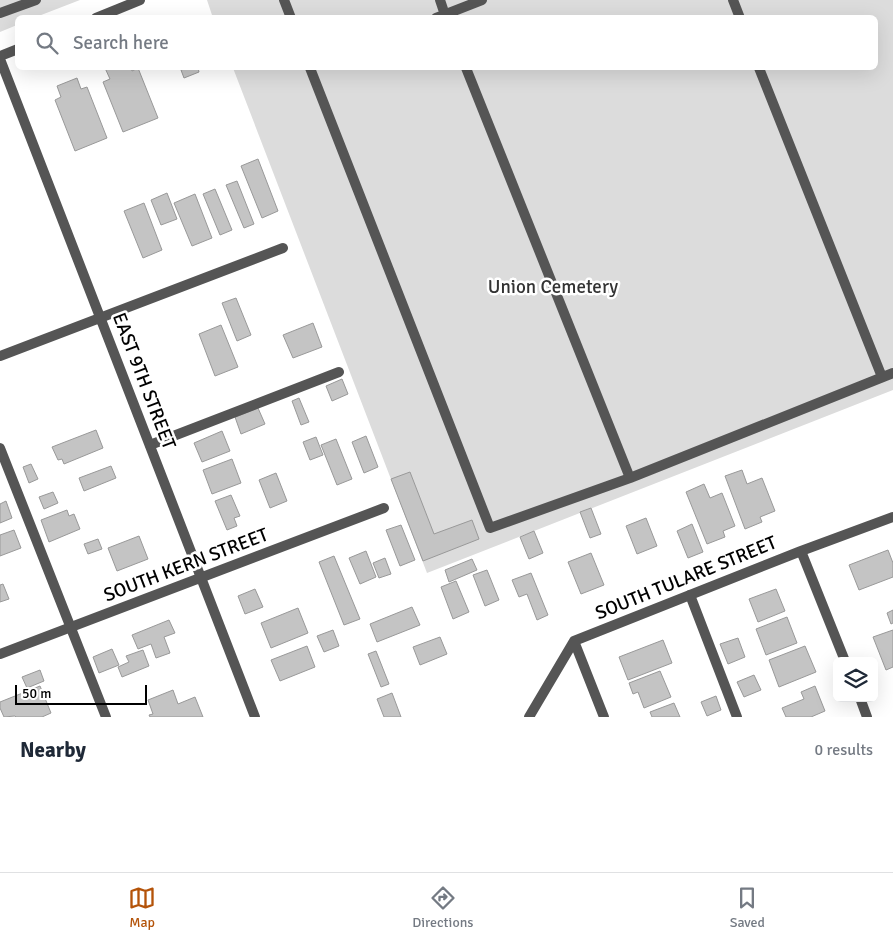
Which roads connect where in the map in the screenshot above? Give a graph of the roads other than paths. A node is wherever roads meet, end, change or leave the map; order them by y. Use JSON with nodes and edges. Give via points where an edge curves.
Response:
{"nodes":[{"id":1,"x":36,"y":0,"type":"edge"},
{"id":2,"x":140,"y":0,"type":"edge"},
{"id":3,"x":284,"y":0,"type":"edge"},
{"id":4,"x":440,"y":0,"type":"edge"},
{"id":5,"x":482,"y":0,"type":"edge"},
{"id":6,"x":732,"y":0,"type":"edge"},
{"id":7,"x":0,"y":14,"type":"edge"},
{"id":8,"x":103,"y":15,"type":"edge"},
{"id":9,"x":290,"y":15,"type":"edge"},
{"id":10,"x":443,"y":15,"type":"edge"},
{"id":11,"x":445,"y":15,"type":"edge"},
{"id":12,"x":739,"y":15,"type":"edge"},
{"id":13,"x":15,"y":50,"type":"edge"},
{"id":14,"x":0,"y":57,"type":"edge"},
{"id":15,"x":311,"y":70,"type":"edge"},
{"id":16,"x":467,"y":70,"type":"edge"},
{"id":17,"x":760,"y":70,"type":"edge"},
{"id":18,"x":283,"y":248,"type":"dead end"},
{"id":19,"x":100,"y":318,"type":"junction"},
{"id":20,"x":0,"y":356,"type":"edge"},
{"id":21,"x":339,"y":372,"type":"dead end"},
{"id":22,"x":893,"y":373,"type":"edge"},
{"id":23,"x":882,"y":377,"type":"junction"},
{"id":24,"x":150,"y":445,"type":"junction"},
{"id":25,"x":0,"y":448,"type":"edge"},
{"id":26,"x":630,"y":478,"type":"junction"},
{"id":27,"x":384,"y":508,"type":"dead end"},
{"id":28,"x":893,"y":517,"type":"edge"},
{"id":29,"x":801,"y":551,"type":"junction"},
{"id":30,"x":201,"y":578,"type":"junction"},
{"id":31,"x":690,"y":595,"type":"junction"},
{"id":32,"x":70,"y":627,"type":"junction"},
{"id":33,"x":574,"y":641,"type":"junction"},
{"id":34,"x":0,"y":654,"type":"edge"},
{"id":35,"x":843,"y":657,"type":"edge"},
{"id":36,"x":861,"y":702,"type":"edge"},
{"id":37,"x":106,"y":717,"type":"edge"},
{"id":38,"x":255,"y":717,"type":"edge"},
{"id":39,"x":529,"y":717,"type":"edge"},
{"id":40,"x":604,"y":717,"type":"edge"},
{"id":41,"x":737,"y":717,"type":"edge"},
{"id":42,"x":867,"y":717,"type":"edge"}],
"edges":[{"from":1,"to":7,"type":"street"},
{"from":2,"to":8,"type":"street"},
{"from":3,"to":9,"type":"street"},
{"from":4,"to":10,"type":"street"},
{"from":5,"to":11,"type":"street"},
{"from":6,"to":12,"type":"street"},
{"from":13,"to":14,"type":"street"},
{"from":14,"to":19,"type":"street","name":"EAST 9TH STREET"},
{"from":15,"to":26,"type":"street","via":[[490,528]]},
{"from":16,"to":26,"type":"street"},
{"from":17,"to":23,"type":"street"},
{"from":18,"to":19,"type":"street"},
{"from":19,"to":20,"type":"street"},
{"from":19,"to":24,"type":"street","name":"EAST 9TH STREET"},
{"from":21,"to":24,"type":"street"},
{"from":22,"to":23,"type":"street"},
{"from":23,"to":26,"type":"street"},
{"from":24,"to":30,"type":"street","name":"EAST 9TH STREET"},
{"from":25,"to":32,"type":"street"},
{"from":27,"to":30,"type":"street","name":"SOUTH KERN STREET"},
{"from":28,"to":29,"type":"street","name":"SOUTH TULARE STREET"},
{"from":29,"to":31,"type":"street","name":"SOUTH TULARE STREET"},
{"from":29,"to":35,"type":"street"},
{"from":30,"to":32,"type":"street","name":"SOUTH KERN STREET"},
{"from":30,"to":38,"type":"street","name":"EAST 9TH STREET"},
{"from":31,"to":33,"type":"street","name":"SOUTH TULARE STREET"},
{"from":31,"to":41,"type":"street"},
{"from":32,"to":34,"type":"street","name":"SOUTH KERN STREET"},
{"from":32,"to":37,"type":"street"},
{"from":33,"to":39,"type":"street"},
{"from":33,"to":40,"type":"street"},
{"from":36,"to":42,"type":"street"}]}
